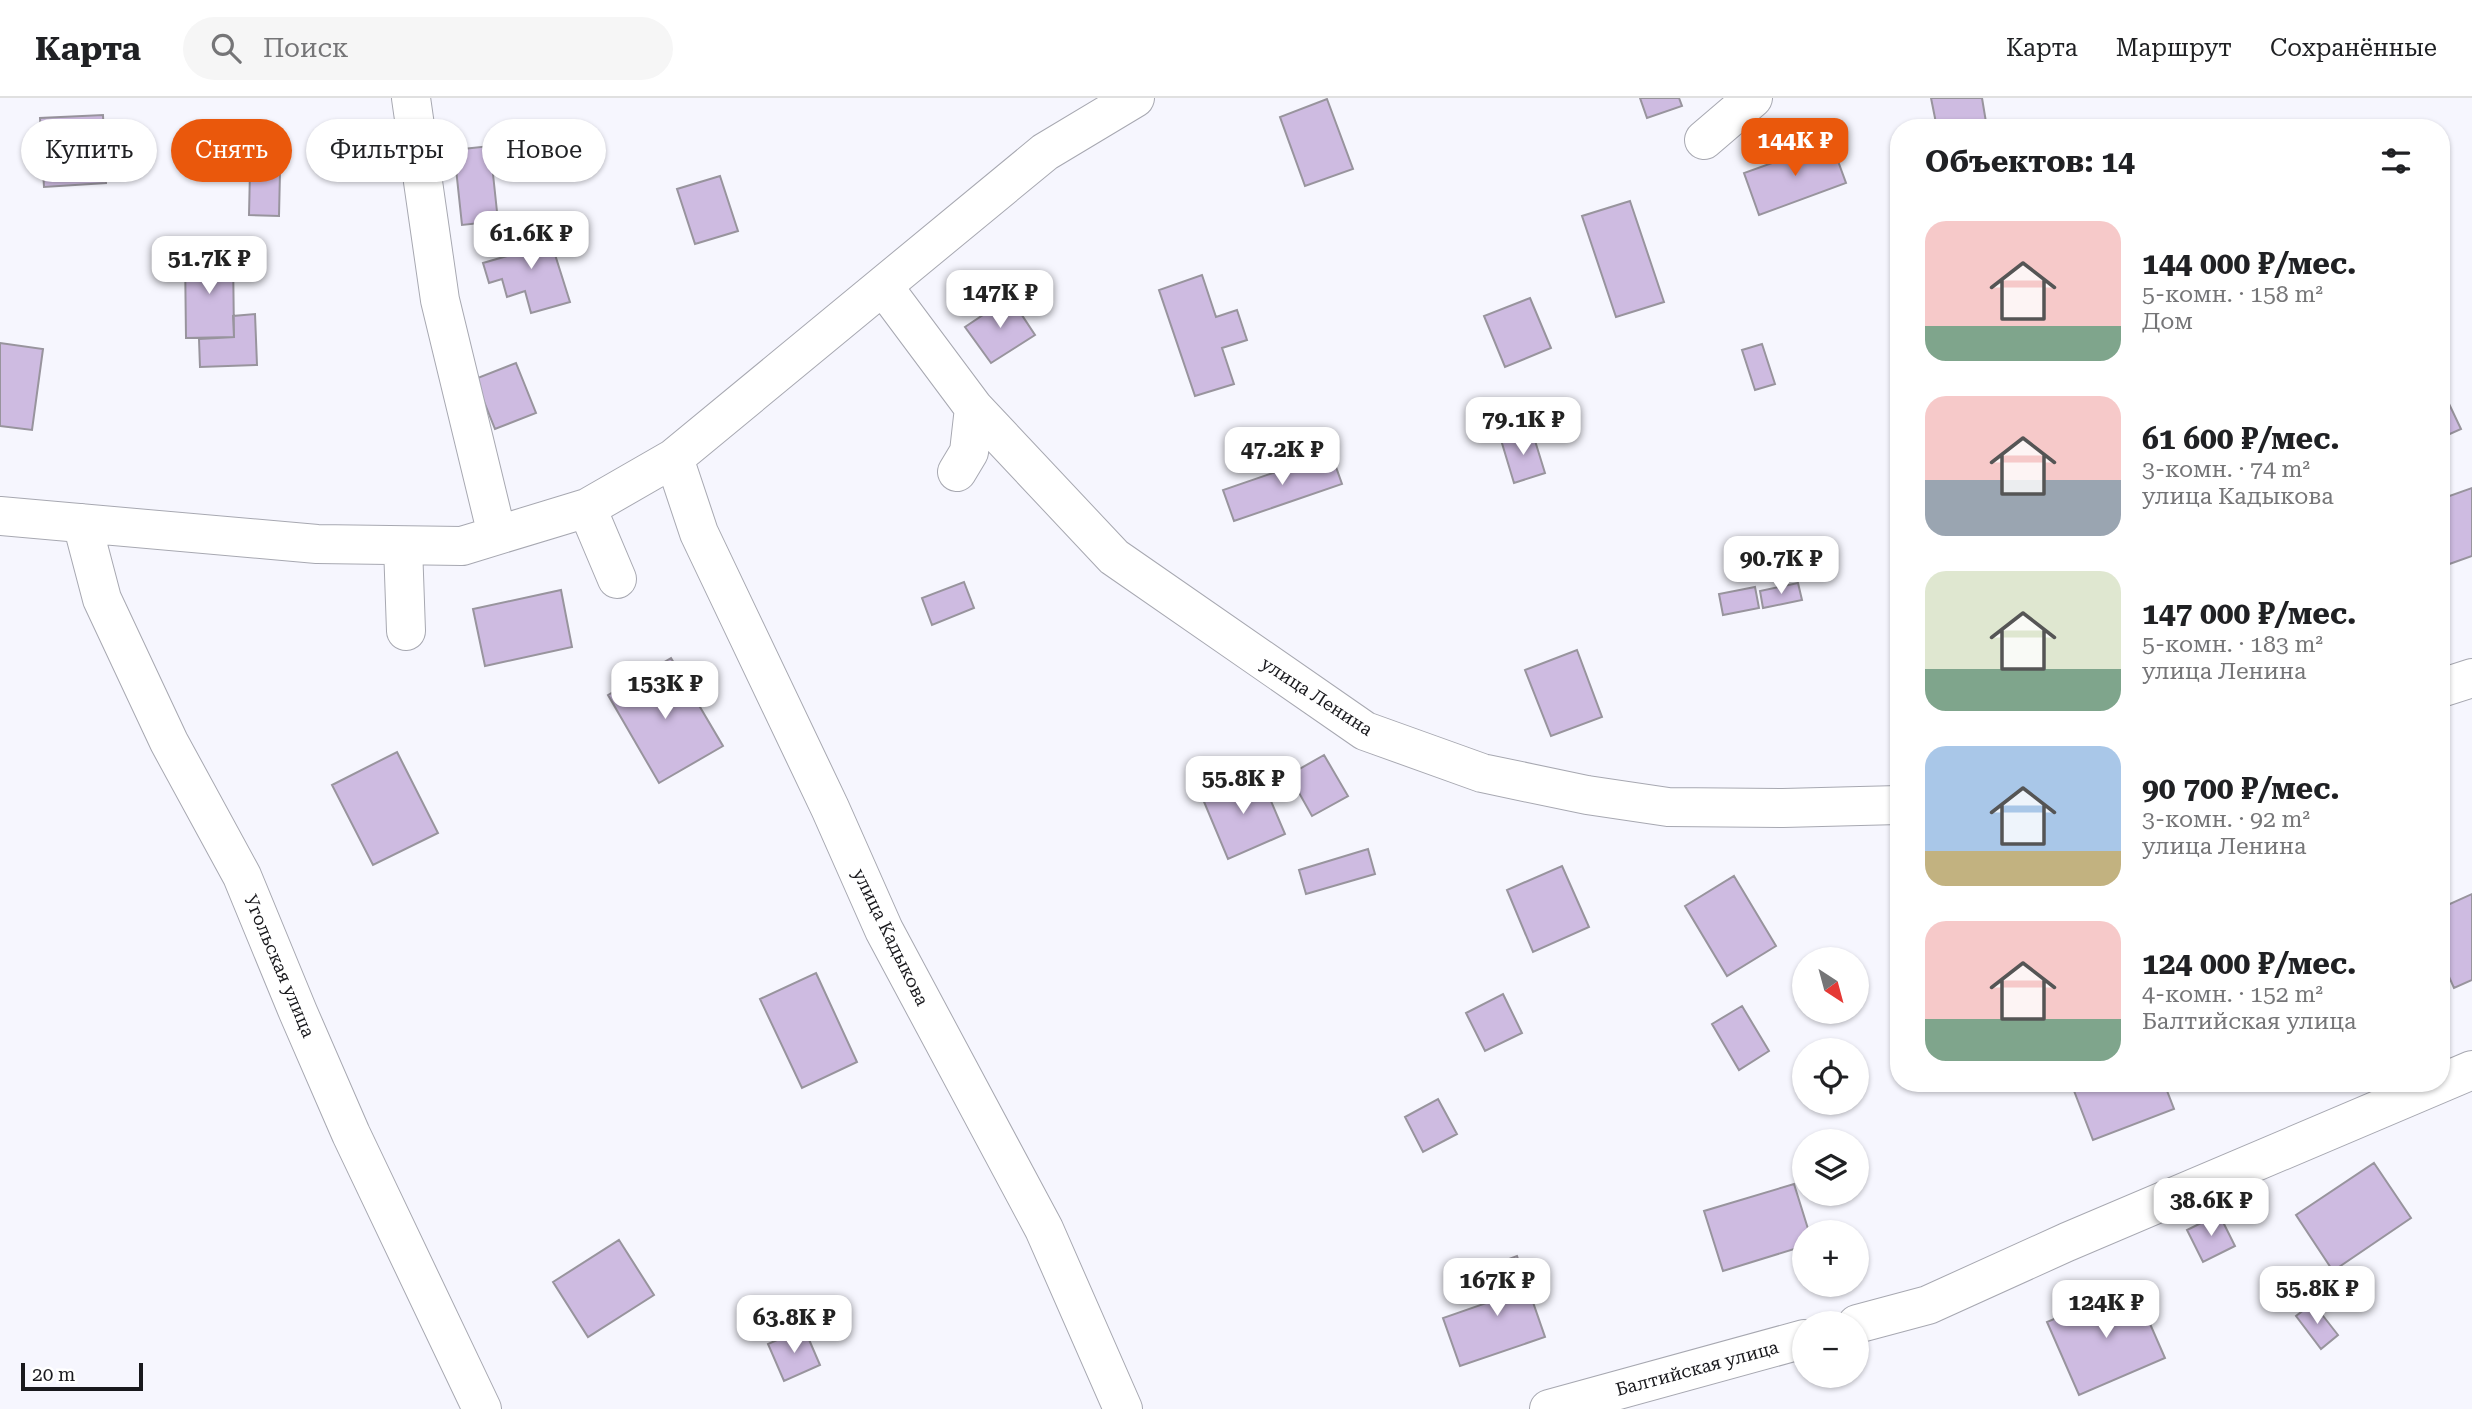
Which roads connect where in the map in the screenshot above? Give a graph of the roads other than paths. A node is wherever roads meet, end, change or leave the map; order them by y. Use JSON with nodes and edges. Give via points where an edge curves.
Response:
{"nodes":[{"id":1,"x":411,"y":98,"type":"edge"},
{"id":2,"x":1135,"y":98,"type":"edge"},
{"id":3,"x":1753,"y":98,"type":"edge"},
{"id":4,"x":1704,"y":140,"type":"dead end"},
{"id":5,"x":883,"y":286,"type":"junction"},
{"id":6,"x":974,"y":408,"type":"junction"},
{"id":7,"x":674,"y":458,"type":"junction"},
{"id":8,"x":957,"y":472,"type":"dead end"},
{"id":9,"x":587,"y":508,"type":"junction"},
{"id":10,"x":0,"y":516,"type":"edge"},
{"id":11,"x":82,"y":523,"type":"junction"},
{"id":12,"x":497,"y":536,"type":"junction"},
{"id":13,"x":403,"y":546,"type":"junction"},
{"id":14,"x":618,"y":579,"type":"dead end"},
{"id":15,"x":406,"y":631,"type":"dead end"},
{"id":16,"x":2472,"y":678,"type":"edge"},
{"id":17,"x":2450,"y":685,"type":"edge"},
{"id":18,"x":1890,"y":805,"type":"edge"},
{"id":19,"x":2472,"y":1070,"type":"edge"},
{"id":20,"x":2450,"y":1079,"type":"edge"},
{"id":21,"x":2420,"y":1092,"type":"edge"},
{"id":22,"x":1869,"y":1321,"type":"edge"},
{"id":23,"x":1792,"y":1342,"type":"edge"},
{"id":24,"x":482,"y":1409,"type":"edge"},
{"id":25,"x":1123,"y":1409,"type":"edge"},
{"id":26,"x":1549,"y":1409,"type":"edge"}],
"edges":[{"from":1,"to":12,"type":"street","via":[[440,300]]},
{"from":2,"to":5,"type":"street","via":[[1045,152]]},
{"from":3,"to":4,"type":"street"},
{"from":5,"to":6,"type":"street","name":"улица Ленина"},
{"from":5,"to":7,"type":"street"},
{"from":6,"to":8,"type":"street","via":[[969,452]]},
{"from":6,"to":18,"type":"street","name":"улица Ленина","via":[[1114,557],[1365,731],[1482,773],[1668,807]]},
{"from":7,"to":9,"type":"street"},
{"from":7,"to":25,"type":"street","name":"улица Кадыкова","via":[[699,533],[884,930],[1044,1229]]},
{"from":9,"to":12,"type":"street"},
{"from":9,"to":14,"type":"street"},
{"from":10,"to":11,"type":"street"},
{"from":11,"to":13,"type":"street","via":[[317,544]]},
{"from":11,"to":24,"type":"street","name":"Угольская улица","via":[[102,599],[169,742],[242,876],[351,1134]]},
{"from":12,"to":13,"type":"street","via":[[462,546]]},
{"from":13,"to":15,"type":"street"},
{"from":16,"to":17,"type":"street"},
{"from":19,"to":20,"type":"street"},
{"from":21,"to":22,"type":"street","via":[[1928,1305]]},
{"from":23,"to":26,"type":"street","name":"Балтийская улица"}]}
